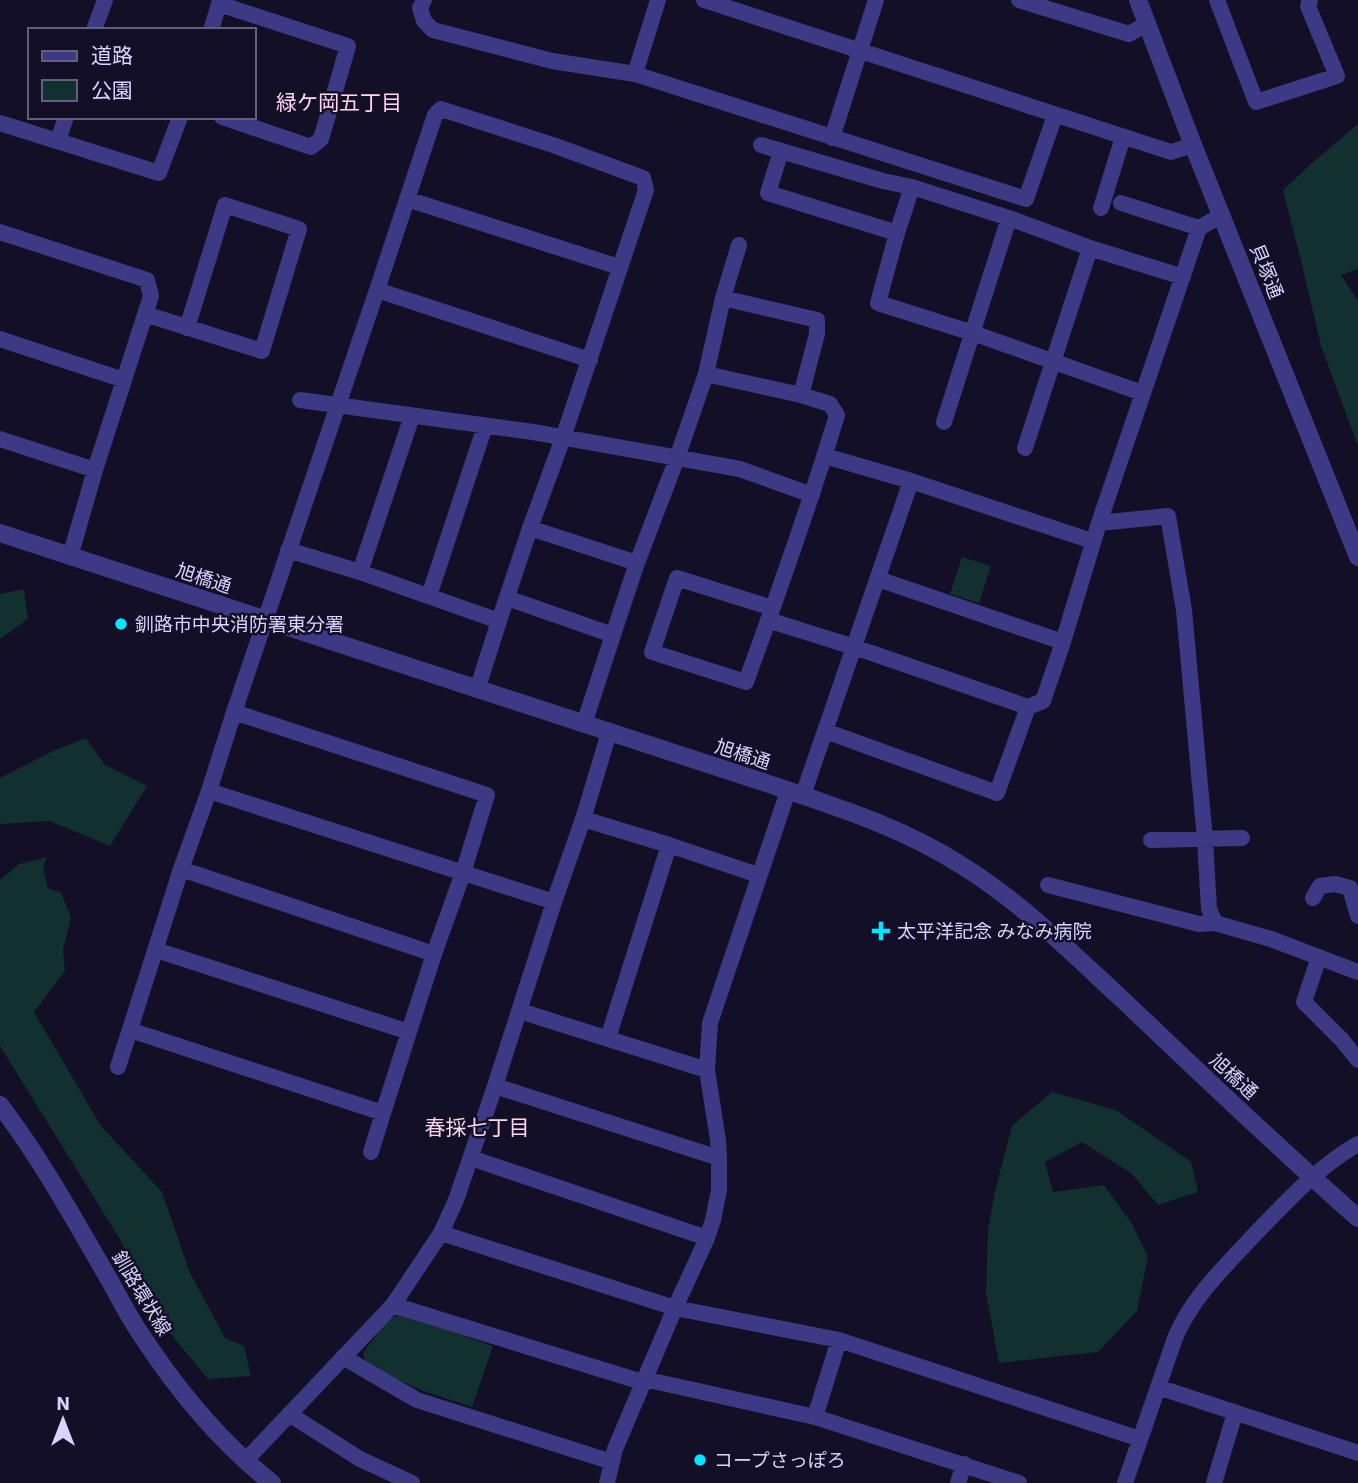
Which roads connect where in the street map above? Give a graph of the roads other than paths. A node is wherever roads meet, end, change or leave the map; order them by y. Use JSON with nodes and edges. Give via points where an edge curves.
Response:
{"nodes":[{"id":1,"x":105,"y":0,"type":"edge"},
{"id":2,"x":424,"y":0,"type":"edge"},
{"id":3,"x":658,"y":0,"type":"edge"},
{"id":4,"x":704,"y":0,"type":"edge"},
{"id":5,"x":876,"y":0,"type":"edge"},
{"id":6,"x":1019,"y":0,"type":"edge"},
{"id":7,"x":1138,"y":0,"type":"edge"},
{"id":8,"x":1217,"y":0,"type":"edge"},
{"id":9,"x":1310,"y":0,"type":"edge"},
{"id":10,"x":1147,"y":24,"type":"junction"},
{"id":11,"x":95,"y":28,"type":"edge"},
{"id":12,"x":212,"y":28,"type":"edge"},
{"id":13,"x":860,"y":50,"type":"junction"},
{"id":14,"x":635,"y":74,"type":"junction"},
{"id":15,"x":1055,"y":115,"type":"junction"},
{"id":16,"x":65,"y":119,"type":"edge"},
{"id":17,"x":179,"y":119,"type":"edge"},
{"id":18,"x":228,"y":119,"type":"edge"},
{"id":19,"x":0,"y":122,"type":"edge"},
{"id":20,"x":1123,"y":137,"type":"junction"},
{"id":21,"x":832,"y":138,"type":"junction"},
{"id":22,"x":58,"y":141,"type":"junction"},
{"id":23,"x":761,"y":145,"type":"dead end"},
{"id":24,"x":1193,"y":145,"type":"junction"},
{"id":25,"x":781,"y":151,"type":"junction"},
{"id":26,"x":912,"y":187,"type":"junction"},
{"id":27,"x":407,"y":199,"type":"junction"},
{"id":28,"x":1121,"y":203,"type":"dead end"},
{"id":29,"x":1101,"y":208,"type":"dead end"},
{"id":30,"x":1222,"y":215,"type":"junction"},
{"id":31,"x":1009,"y":218,"type":"junction"},
{"id":32,"x":1199,"y":228,"type":"junction"},
{"id":33,"x":0,"y":232,"type":"edge"},
{"id":34,"x":897,"y":233,"type":"junction"},
{"id":35,"x":739,"y":245,"type":"dead end"},
{"id":36,"x":1090,"y":248,"type":"junction"},
{"id":37,"x":619,"y":267,"type":"junction"},
{"id":38,"x":1183,"y":277,"type":"junction"},
{"id":39,"x":377,"y":290,"type":"junction"},
{"id":40,"x":723,"y":299,"type":"junction"},
{"id":41,"x":145,"y":314,"type":"junction"},
{"id":42,"x":187,"y":328,"type":"junction"},
{"id":43,"x":973,"y":333,"type":"junction"},
{"id":44,"x":0,"y":340,"type":"edge"},
{"id":45,"x":590,"y":360,"type":"junction"},
{"id":46,"x":1053,"y":362,"type":"junction"},
{"id":47,"x":706,"y":374,"type":"junction"},
{"id":48,"x":124,"y":380,"type":"junction"},
{"id":49,"x":1142,"y":393,"type":"junction"},
{"id":50,"x":801,"y":395,"type":"junction"},
{"id":51,"x":300,"y":400,"type":"dead end"},
{"id":52,"x":338,"y":405,"type":"junction"},
{"id":53,"x":412,"y":416,"type":"junction"},
{"id":54,"x":944,"y":422,"type":"dead end"},
{"id":55,"x":485,"y":426,"type":"junction"},
{"id":56,"x":564,"y":438,"type":"junction"},
{"id":57,"x":0,"y":439,"type":"edge"},
{"id":58,"x":1025,"y":449,"type":"dead end"},
{"id":59,"x":825,"y":456,"type":"junction"},
{"id":60,"x":677,"y":458,"type":"junction"},
{"id":61,"x":95,"y":470,"type":"junction"},
{"id":62,"x":911,"y":481,"type":"junction"},
{"id":63,"x":812,"y":495,"type":"junction"},
{"id":64,"x":1098,"y":523,"type":"junction"},
{"id":65,"x":530,"y":528,"type":"junction"},
{"id":66,"x":0,"y":533,"type":"edge"},
{"id":67,"x":1092,"y":541,"type":"junction"},
{"id":68,"x":288,"y":550,"type":"junction"},
{"id":69,"x":70,"y":557,"type":"junction"},
{"id":70,"x":1358,"y":557,"type":"edge"},
{"id":71,"x":636,"y":563,"type":"junction"},
{"id":72,"x":360,"y":572,"type":"junction"},
{"id":73,"x":878,"y":579,"type":"junction"},
{"id":74,"x":429,"y":596,"type":"junction"},
{"id":75,"x":507,"y":597,"type":"junction"},
{"id":76,"x":770,"y":614,"type":"junction"},
{"id":77,"x":266,"y":620,"type":"junction"},
{"id":78,"x":499,"y":621,"type":"junction"},
{"id":79,"x":612,"y":635,"type":"junction"},
{"id":80,"x":1063,"y":642,"type":"junction"},
{"id":81,"x":854,"y":647,"type":"junction"},
{"id":82,"x":477,"y":690,"type":"junction"},
{"id":83,"x":1028,"y":707,"type":"junction"},
{"id":84,"x":234,"y":712,"type":"junction"},
{"id":85,"x":584,"y":724,"type":"junction"},
{"id":86,"x":825,"y":731,"type":"junction"},
{"id":87,"x":609,"y":733,"type":"junction"},
{"id":88,"x":209,"y":791,"type":"junction"},
{"id":89,"x":795,"y":793,"type":"junction"},
{"id":90,"x":583,"y":819,"type":"junction"},
{"id":91,"x":1242,"y":838,"type":"dead end"},
{"id":92,"x":1151,"y":840,"type":"dead end"},
{"id":93,"x":1205,"y":840,"type":"junction"},
{"id":94,"x":669,"y":845,"type":"junction"},
{"id":95,"x":181,"y":869,"type":"junction"},
{"id":96,"x":463,"y":873,"type":"junction"},
{"id":97,"x":758,"y":875,"type":"junction"},
{"id":98,"x":1048,"y":885,"type":"dead end"},
{"id":99,"x":1312,"y":898,"type":"dead end"},
{"id":100,"x":554,"y":902,"type":"junction"},
{"id":101,"x":1358,"y":916,"type":"edge"},
{"id":102,"x":1215,"y":923,"type":"junction"},
{"id":103,"x":156,"y":950,"type":"junction"},
{"id":104,"x":434,"y":954,"type":"junction"},
{"id":105,"x":1319,"y":957,"type":"junction"},
{"id":106,"x":1358,"y":972,"type":"edge"},
{"id":107,"x":520,"y":1010,"type":"junction"},
{"id":108,"x":131,"y":1030,"type":"junction"},
{"id":109,"x":409,"y":1032,"type":"junction"},
{"id":110,"x":608,"y":1038,"type":"junction"},
{"id":111,"x":1358,"y":1060,"type":"edge"},
{"id":112,"x":118,"y":1067,"type":"dead end"},
{"id":113,"x":707,"y":1070,"type":"junction"},
{"id":114,"x":495,"y":1086,"type":"junction"},
{"id":115,"x":0,"y":1105,"type":"edge"},
{"id":116,"x":383,"y":1113,"type":"junction"},
{"id":117,"x":1358,"y":1143,"type":"edge"},
{"id":118,"x":371,"y":1152,"type":"dead end"},
{"id":119,"x":471,"y":1158,"type":"junction"},
{"id":120,"x":719,"y":1158,"type":"junction"},
{"id":121,"x":1312,"y":1177,"type":"junction"},
{"id":122,"x":1358,"y":1218,"type":"edge"},
{"id":123,"x":441,"y":1233,"type":"junction"},
{"id":124,"x":707,"y":1238,"type":"junction"},
{"id":125,"x":394,"y":1305,"type":"junction"},
{"id":126,"x":675,"y":1308,"type":"junction"},
{"id":127,"x":839,"y":1340,"type":"junction"},
{"id":128,"x":343,"y":1357,"type":"junction"},
{"id":129,"x":643,"y":1380,"type":"junction"},
{"id":130,"x":1158,"y":1387,"type":"junction"},
{"id":131,"x":1235,"y":1413,"type":"junction"},
{"id":132,"x":289,"y":1414,"type":"junction"},
{"id":133,"x":815,"y":1417,"type":"junction"},
{"id":134,"x":1140,"y":1439,"type":"junction"},
{"id":135,"x":1358,"y":1453,"type":"edge"},
{"id":136,"x":245,"y":1461,"type":"junction"},
{"id":137,"x":612,"y":1462,"type":"junction"},
{"id":138,"x":964,"y":1464,"type":"junction"},
{"id":139,"x":272,"y":1483,"type":"edge"},
{"id":140,"x":412,"y":1483,"type":"edge"},
{"id":141,"x":607,"y":1483,"type":"edge"},
{"id":142,"x":958,"y":1483,"type":"edge"},
{"id":143,"x":1019,"y":1483,"type":"edge"},
{"id":144,"x":1125,"y":1483,"type":"edge"},
{"id":145,"x":1214,"y":1483,"type":"edge"}],
"edges":[{"from":1,"to":11,"type":"street"},
{"from":2,"to":14,"type":"street","via":[[420,8],[433,30],[552,61]]},
{"from":3,"to":14,"type":"street"},
{"from":4,"to":13,"type":"street"},
{"from":5,"to":13,"type":"street"},
{"from":6,"to":10,"type":"street","via":[[1129,34]]},
{"from":7,"to":10,"type":"street","name":"貝塚通"},
{"from":8,"to":9,"type":"street","via":[[1256,102],[1337,76],[1308,6]]},
{"from":10,"to":24,"type":"street","name":"貝塚通"},
{"from":12,"to":18,"type":"street","via":[[219,4],[348,46],[321,139],[311,148]]},
{"from":13,"to":15,"type":"street"},
{"from":13,"to":21,"type":"street"},
{"from":14,"to":21,"type":"street"},
{"from":15,"to":20,"type":"street"},
{"from":15,"to":21,"type":"street","via":[[1026,199]]},
{"from":16,"to":22,"type":"street"},
{"from":17,"to":22,"type":"street","via":[[159,173]]},
{"from":19,"to":22,"type":"street"},
{"from":20,"to":24,"type":"street","via":[[1171,152]]},
{"from":20,"to":29,"type":"street"},
{"from":23,"to":25,"type":"street"},
{"from":24,"to":30,"type":"street","name":"貝塚通"},
{"from":25,"to":26,"type":"street"},
{"from":25,"to":34,"type":"street","via":[[768,193]]},
{"from":26,"to":31,"type":"street"},
{"from":26,"to":34,"type":"street"},
{"from":27,"to":37,"type":"street"},
{"from":27,"to":37,"type":"street","via":[[435,115],[442,109],[643,178],[646,190]]},
{"from":27,"to":39,"type":"street"},
{"from":28,"to":32,"type":"street"},
{"from":30,"to":32,"type":"street"},
{"from":30,"to":70,"type":"street","name":"貝塚通"},
{"from":31,"to":36,"type":"street"},
{"from":31,"to":43,"type":"street"},
{"from":32,"to":38,"type":"street"},
{"from":33,"to":41,"type":"street","via":[[146,280],[151,296]]},
{"from":34,"to":43,"type":"street","via":[[878,303]]},
{"from":35,"to":40,"type":"street"},
{"from":36,"to":38,"type":"street"},
{"from":36,"to":46,"type":"street"},
{"from":37,"to":45,"type":"street"},
{"from":38,"to":49,"type":"street"},
{"from":39,"to":45,"type":"street"},
{"from":39,"to":52,"type":"street"},
{"from":40,"to":47,"type":"street"},
{"from":40,"to":50,"type":"street","via":[[817,320]]},
{"from":41,"to":42,"type":"street"},
{"from":41,"to":48,"type":"street"},
{"from":42,"to":42,"type":"street","via":[[261,351],[299,229],[225,205]]},
{"from":43,"to":46,"type":"street"},
{"from":43,"to":54,"type":"street"},
{"from":44,"to":48,"type":"street"},
{"from":45,"to":56,"type":"street"},
{"from":46,"to":49,"type":"street"},
{"from":46,"to":58,"type":"street"},
{"from":47,"to":50,"type":"street"},
{"from":47,"to":60,"type":"street"},
{"from":48,"to":61,"type":"street"},
{"from":49,"to":64,"type":"street"},
{"from":50,"to":59,"type":"street","via":[[830,404],[837,415]]},
{"from":51,"to":52,"type":"street"},
{"from":52,"to":53,"type":"street"},
{"from":52,"to":68,"type":"street"},
{"from":53,"to":55,"type":"street"},
{"from":53,"to":72,"type":"street"},
{"from":55,"to":56,"type":"street"},
{"from":55,"to":74,"type":"street"},
{"from":56,"to":60,"type":"street"},
{"from":56,"to":65,"type":"street"},
{"from":57,"to":61,"type":"street"},
{"from":59,"to":62,"type":"street"},
{"from":59,"to":63,"type":"street"},
{"from":60,"to":63,"type":"street","via":[[740,469]]},
{"from":60,"to":71,"type":"street"},
{"from":61,"to":69,"type":"street"},
{"from":62,"to":67,"type":"street"},
{"from":62,"to":73,"type":"street"},
{"from":63,"to":76,"type":"street"},
{"from":64,"to":67,"type":"street"},
{"from":64,"to":93,"type":"street","via":[[1168,516],[1184,610]]},
{"from":65,"to":71,"type":"street"},
{"from":65,"to":75,"type":"street"},
{"from":66,"to":69,"type":"street","name":"旭橋通"},
{"from":67,"to":80,"type":"street"},
{"from":68,"to":72,"type":"street"},
{"from":68,"to":77,"type":"street"},
{"from":69,"to":77,"type":"street","name":"旭橋通"},
{"from":71,"to":79,"type":"street"},
{"from":72,"to":74,"type":"street"},
{"from":73,"to":80,"type":"street"},
{"from":73,"to":81,"type":"street"},
{"from":74,"to":78,"type":"street"},
{"from":75,"to":78,"type":"street"},
{"from":75,"to":79,"type":"street"},
{"from":76,"to":76,"type":"street","via":[[746,682],[652,652],[677,578]]},
{"from":76,"to":81,"type":"street"},
{"from":77,"to":82,"type":"street","name":"旭橋通"},
{"from":77,"to":84,"type":"street"},
{"from":78,"to":82,"type":"street"},
{"from":79,"to":85,"type":"street"},
{"from":80,"to":83,"type":"street","via":[[1043,701]]},
{"from":81,"to":83,"type":"street"},
{"from":81,"to":86,"type":"street"},
{"from":82,"to":85,"type":"street","name":"旭橋通"},
{"from":83,"to":86,"type":"street","via":[[997,793]]},
{"from":84,"to":88,"type":"street"},
{"from":84,"to":96,"type":"street","via":[[487,795]]},
{"from":85,"to":87,"type":"street","name":"旭橋通"},
{"from":86,"to":89,"type":"street"},
{"from":87,"to":89,"type":"street","name":"旭橋通"},
{"from":87,"to":90,"type":"street"},
{"from":88,"to":95,"type":"street"},
{"from":88,"to":96,"type":"street"},
{"from":89,"to":97,"type":"street"},
{"from":89,"to":121,"type":"street","name":"旭橋通","via":[[894,828],[961,864],[999,891]]},
{"from":90,"to":94,"type":"street"},
{"from":90,"to":100,"type":"street"},
{"from":91,"to":93,"type":"street"},
{"from":92,"to":93,"type":"street"},
{"from":93,"to":102,"type":"street","via":[[1209,909]]},
{"from":94,"to":97,"type":"street"},
{"from":94,"to":110,"type":"street"},
{"from":95,"to":103,"type":"street"},
{"from":95,"to":104,"type":"street"},
{"from":96,"to":100,"type":"street"},
{"from":96,"to":104,"type":"street"},
{"from":97,"to":113,"type":"street","via":[[710,1023]]},
{"from":98,"to":102,"type":"street","via":[[1199,924]]},
{"from":99,"to":101,"type":"street","via":[[1321,886],[1350,888]]},
{"from":100,"to":107,"type":"street"},
{"from":102,"to":105,"type":"street"},
{"from":103,"to":108,"type":"street"},
{"from":103,"to":109,"type":"street"},
{"from":104,"to":109,"type":"street"},
{"from":105,"to":106,"type":"street"},
{"from":105,"to":111,"type":"street","via":[[1304,1002]]},
{"from":107,"to":110,"type":"street"},
{"from":107,"to":114,"type":"street"},
{"from":108,"to":112,"type":"street"},
{"from":108,"to":116,"type":"street"},
{"from":109,"to":116,"type":"street"},
{"from":110,"to":113,"type":"street"},
{"from":113,"to":120,"type":"street"},
{"from":114,"to":119,"type":"street"},
{"from":114,"to":120,"type":"street"},
{"from":115,"to":136,"type":"street","name":"釧路環状線","via":[[56,1188],[141,1336],[188,1400]]},
{"from":116,"to":118,"type":"street"},
{"from":117,"to":121,"type":"street"},
{"from":119,"to":123,"type":"street"},
{"from":119,"to":124,"type":"street"},
{"from":120,"to":124,"type":"street","via":[[719,1191]]},
{"from":121,"to":122,"type":"street","name":"旭橋通"},
{"from":121,"to":130,"type":"street","via":[[1192,1306]]},
{"from":123,"to":125,"type":"street"},
{"from":123,"to":126,"type":"street"},
{"from":124,"to":126,"type":"street"},
{"from":125,"to":128,"type":"street"},
{"from":125,"to":129,"type":"street"},
{"from":126,"to":127,"type":"street"},
{"from":126,"to":129,"type":"street"},
{"from":127,"to":133,"type":"street"},
{"from":127,"to":134,"type":"street"},
{"from":128,"to":132,"type":"street"},
{"from":128,"to":137,"type":"street","via":[[417,1400]]},
{"from":129,"to":133,"type":"street"},
{"from":129,"to":137,"type":"street"},
{"from":130,"to":131,"type":"street"},
{"from":130,"to":134,"type":"street"},
{"from":131,"to":135,"type":"street"},
{"from":131,"to":145,"type":"street"},
{"from":132,"to":136,"type":"street"},
{"from":132,"to":140,"type":"street","via":[[360,1459]]},
{"from":133,"to":138,"type":"street"},
{"from":134,"to":144,"type":"street"},
{"from":136,"to":139,"type":"street","name":"釧路環状線"},
{"from":137,"to":141,"type":"street"},
{"from":138,"to":142,"type":"street"},
{"from":138,"to":143,"type":"street"}]}
